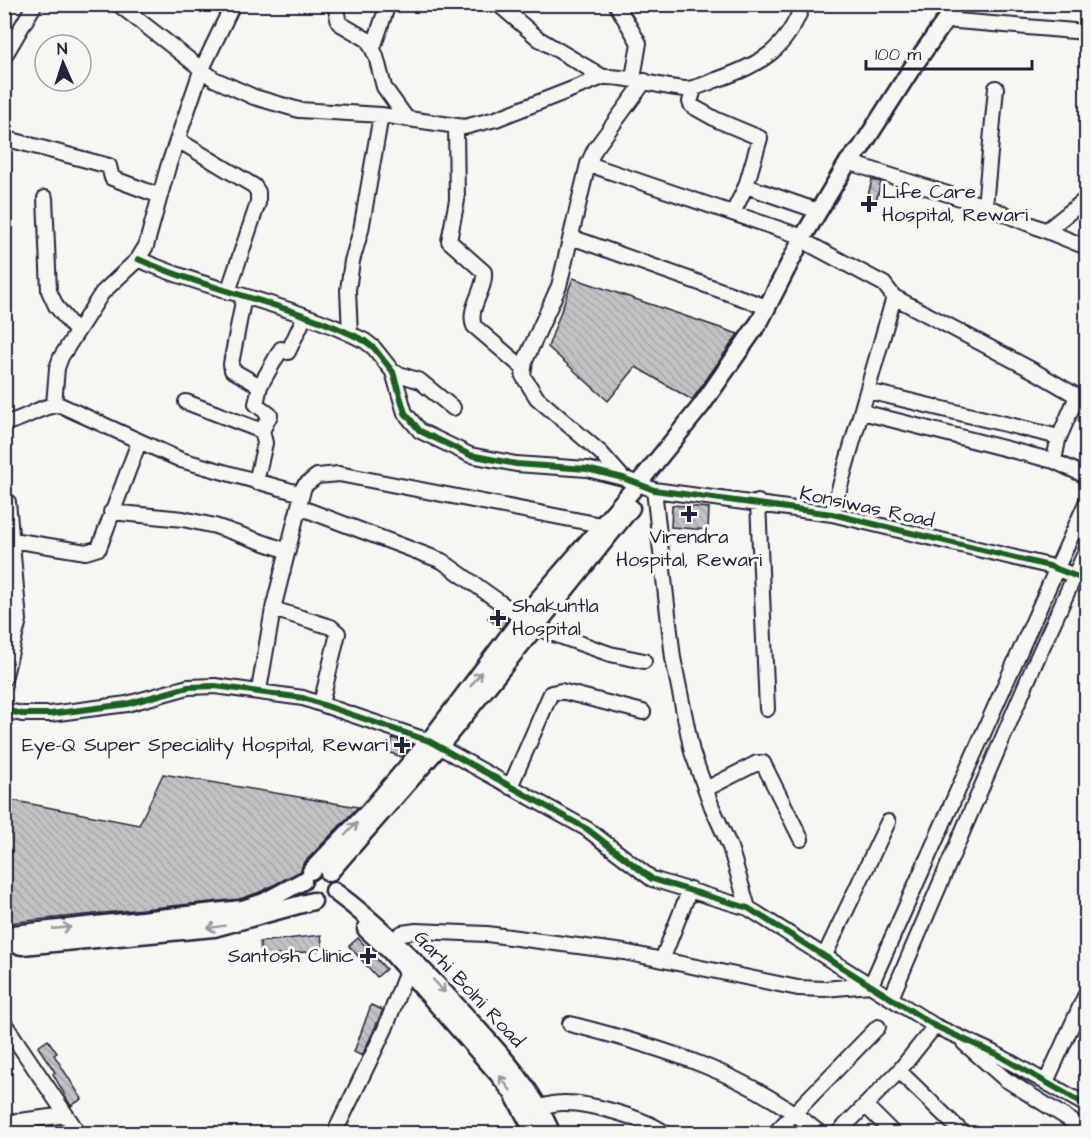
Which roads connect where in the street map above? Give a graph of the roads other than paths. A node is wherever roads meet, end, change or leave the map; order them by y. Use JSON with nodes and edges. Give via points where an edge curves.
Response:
{"nodes":[{"id":1,"x":34,"y":4,"type":"edge"},
{"id":2,"x":118,"y":4,"type":"edge"},
{"id":3,"x":233,"y":4,"type":"edge"},
{"id":4,"x":335,"y":4,"type":"edge"},
{"id":5,"x":388,"y":4,"type":"edge"},
{"id":6,"x":498,"y":4,"type":"edge"},
{"id":7,"x":616,"y":4,"type":"edge"},
{"id":8,"x":803,"y":4,"type":"edge"},
{"id":9,"x":957,"y":4,"type":"edge"},
{"id":10,"x":945,"y":20,"type":"junction"},
{"id":11,"x":1086,"y":32,"type":"edge"},
{"id":12,"x":373,"y":48,"type":"junction"},
{"id":13,"x":4,"y":57,"type":"edge"},
{"id":14,"x":201,"y":71,"type":"junction"},
{"id":15,"x":603,"y":77,"type":"junction"},
{"id":16,"x":639,"y":80,"type":"junction"},
{"id":17,"x":996,"y":88,"type":"dead end"},
{"id":18,"x":694,"y":89,"type":"junction"},
{"id":19,"x":381,"y":115,"type":"junction"},
{"id":20,"x":407,"y":119,"type":"junction"},
{"id":21,"x":456,"y":127,"type":"junction"},
{"id":22,"x":4,"y":138,"type":"edge"},
{"id":23,"x":178,"y":140,"type":"junction"},
{"id":24,"x":856,"y":158,"type":"junction"},
{"id":25,"x":588,"y":164,"type":"junction"},
{"id":26,"x":746,"y":186,"type":"junction"},
{"id":27,"x":160,"y":196,"type":"junction"},
{"id":28,"x":45,"y":198,"type":"dead end"},
{"id":29,"x":1086,"y":199,"type":"edge"},
{"id":30,"x":985,"y":206,"type":"junction"},
{"id":31,"x":818,"y":211,"type":"junction"},
{"id":32,"x":734,"y":213,"type":"junction"},
{"id":33,"x":1046,"y":231,"type":"junction"},
{"id":34,"x":571,"y":237,"type":"junction"},
{"id":35,"x":807,"y":241,"type":"junction"},
{"id":36,"x":1086,"y":248,"type":"edge"},
{"id":37,"x":138,"y":259,"type":"junction"},
{"id":38,"x":228,"y":292,"type":"junction"},
{"id":39,"x":244,"y":296,"type":"junction"},
{"id":40,"x":894,"y":297,"type":"junction"},
{"id":41,"x":767,"y":307,"type":"junction"},
{"id":42,"x":305,"y":316,"type":"junction"},
{"id":43,"x":76,"y":331,"type":"junction"},
{"id":44,"x":350,"y":334,"type":"junction"},
{"id":45,"x":523,"y":368,"type":"junction"},
{"id":46,"x":393,"y":372,"type":"junction"},
{"id":47,"x":260,"y":386,"type":"junction"},
{"id":48,"x":868,"y":391,"type":"junction"},
{"id":49,"x":1082,"y":401,"type":"edge"},
{"id":50,"x":186,"y":402,"type":"dead end"},
{"id":51,"x":54,"y":405,"type":"junction"},
{"id":52,"x":453,"y":408,"type":"dead end"},
{"id":53,"x":862,"y":412,"type":"junction"},
{"id":54,"x":4,"y":423,"type":"edge"},
{"id":55,"x":262,"y":431,"type":"junction"},
{"id":56,"x":1058,"y":440,"type":"junction"},
{"id":57,"x":139,"y":442,"type":"junction"},
{"id":58,"x":1054,"y":461,"type":"junction"},
{"id":59,"x":1086,"y":476,"type":"edge"},
{"id":60,"x":256,"y":482,"type":"junction"},
{"id":61,"x":640,"y":485,"type":"junction"},
{"id":62,"x":301,"y":501,"type":"junction"},
{"id":63,"x":9,"y":502,"type":"dead end"},
{"id":64,"x":758,"y":502,"type":"junction"},
{"id":65,"x":1086,"y":503,"type":"edge"},
{"id":66,"x":111,"y":512,"type":"junction"},
{"id":67,"x":832,"y":514,"type":"junction"},
{"id":68,"x":601,"y":525,"type":"junction"},
{"id":69,"x":12,"y":540,"type":"junction"},
{"id":70,"x":288,"y":550,"type":"junction"},
{"id":71,"x":1086,"y":551,"type":"edge"},
{"id":72,"x":1058,"y":569,"type":"junction"},
{"id":73,"x":1081,"y":578,"type":"edge"},
{"id":74,"x":273,"y":609,"type":"junction"},
{"id":75,"x":528,"y":622,"type":"junction"},
{"id":76,"x":644,"y":661,"type":"dead end"},
{"id":77,"x":4,"y":680,"type":"edge"},
{"id":78,"x":259,"y":690,"type":"junction"},
{"id":79,"x":321,"y":704,"type":"junction"},
{"id":80,"x":766,"y":709,"type":"dead end"},
{"id":81,"x":4,"y":710,"type":"edge"},
{"id":82,"x":643,"y":712,"type":"dead end"},
{"id":83,"x":434,"y":744,"type":"junction"},
{"id":84,"x":510,"y":787,"type":"junction"},
{"id":85,"x":706,"y":789,"type":"junction"},
{"id":86,"x":888,"y":822,"type":"dead end"},
{"id":87,"x":801,"y":839,"type":"dead end"},
{"id":88,"x":329,"y":873,"type":"junction"},
{"id":89,"x":307,"y":876,"type":"junction"},
{"id":90,"x":916,"y":887,"type":"junction"},
{"id":91,"x":690,"y":889,"type":"junction"},
{"id":92,"x":934,"y":896,"type":"junction"},
{"id":93,"x":326,"y":897,"type":"junction"},
{"id":94,"x":748,"y":908,"type":"junction"},
{"id":95,"x":4,"y":935,"type":"edge"},
{"id":96,"x":4,"y":942,"type":"edge"},
{"id":97,"x":389,"y":943,"type":"junction"},
{"id":98,"x":825,"y":955,"type":"junction"},
{"id":99,"x":662,"y":960,"type":"junction"},
{"id":100,"x":410,"y":965,"type":"junction"},
{"id":101,"x":871,"y":985,"type":"junction"},
{"id":102,"x":1086,"y":994,"type":"edge"},
{"id":103,"x":891,"y":998,"type":"junction"},
{"id":104,"x":5,"y":1024,"type":"edge"},
{"id":105,"x":570,"y":1024,"type":"dead end"},
{"id":106,"x":935,"y":1026,"type":"junction"},
{"id":107,"x":878,"y":1027,"type":"dead end"},
{"id":108,"x":953,"y":1034,"type":"junction"},
{"id":109,"x":899,"y":1071,"type":"junction"},
{"id":110,"x":1046,"y":1082,"type":"junction"},
{"id":111,"x":865,"y":1105,"type":"junction"},
{"id":112,"x":1086,"y":1105,"type":"edge"},
{"id":113,"x":532,"y":1110,"type":"junction"},
{"id":114,"x":795,"y":1112,"type":"junction"},
{"id":115,"x":66,"y":1115,"type":"junction"},
{"id":116,"x":4,"y":1123,"type":"edge"},
{"id":117,"x":1086,"y":1130,"type":"edge"},
{"id":118,"x":79,"y":1134,"type":"edge"},
{"id":119,"x":334,"y":1134,"type":"edge"},
{"id":120,"x":535,"y":1134,"type":"edge"},
{"id":121,"x":552,"y":1134,"type":"edge"},
{"id":122,"x":666,"y":1134,"type":"edge"},
{"id":123,"x":774,"y":1134,"type":"edge"},
{"id":124,"x":821,"y":1134,"type":"edge"},
{"id":125,"x":837,"y":1134,"type":"edge"},
{"id":126,"x":894,"y":1134,"type":"edge"},
{"id":127,"x":964,"y":1134,"type":"edge"}],
"edges":[{"from":1,"to":13,"type":"street"},
{"from":2,"to":14,"type":"street"},
{"from":3,"to":14,"type":"street"},
{"from":4,"to":12,"type":"street","via":[[339,23],[363,35]]},
{"from":5,"to":12,"type":"street"},
{"from":6,"to":15,"type":"street","via":[[539,39]]},
{"from":7,"to":16,"type":"street","via":[[639,43]]},
{"from":8,"to":18,"type":"street","via":[[792,29],[775,51]]},
{"from":9,"to":10,"type":"main road"},
{"from":10,"to":11,"type":"street"},
{"from":10,"to":24,"type":"main road"},
{"from":12,"to":20,"type":"street","via":[[384,87]]},
{"from":14,"to":19,"type":"street","via":[[234,89],[293,109]]},
{"from":14,"to":23,"type":"street"},
{"from":15,"to":16,"type":"street"},
{"from":15,"to":21,"type":"street","via":[[485,122]]},
{"from":16,"to":18,"type":"street"},
{"from":16,"to":25,"type":"street"},
{"from":17,"to":30,"type":"street"},
{"from":18,"to":26,"type":"street","via":[[692,106],[760,138]]},
{"from":19,"to":20,"type":"street"},
{"from":19,"to":44,"type":"street","via":[[350,270]]},
{"from":20,"to":21,"type":"street"},
{"from":21,"to":45,"type":"street","via":[[457,200],[449,241],[484,272],[472,317],[474,326]]},
{"from":22,"to":27,"type":"street","via":[[109,166],[112,178]]},
{"from":23,"to":27,"type":"street"},
{"from":23,"to":38,"type":"street","via":[[258,192],[258,203]]},
{"from":24,"to":30,"type":"street"},
{"from":24,"to":31,"type":"main road"},
{"from":24,"to":35,"type":"main road"},
{"from":25,"to":32,"type":"street"},
{"from":25,"to":34,"type":"street"},
{"from":26,"to":31,"type":"street"},
{"from":26,"to":32,"type":"street"},
{"from":27,"to":37,"type":"street","via":[[146,246]]},
{"from":28,"to":43,"type":"street","via":[[50,291],[56,306]]},
{"from":29,"to":33,"type":"street"},
{"from":30,"to":33,"type":"street"},
{"from":31,"to":35,"type":"main road"},
{"from":32,"to":35,"type":"street"},
{"from":33,"to":36,"type":"street"},
{"from":34,"to":41,"type":"street"},
{"from":34,"to":45,"type":"street","via":[[559,286]]},
{"from":35,"to":40,"type":"street","via":[[884,284]]},
{"from":35,"to":41,"type":"main road"},
{"from":35,"to":61,"type":"main road","via":[[766,331],[735,377]]},
{"from":37,"to":38,"type":"street"},
{"from":37,"to":43,"type":"street","via":[[102,293]]},
{"from":38,"to":39,"type":"street"},
{"from":39,"to":42,"type":"street"},
{"from":39,"to":47,"type":"street","via":[[232,370]]},
{"from":40,"to":48,"type":"street"},
{"from":40,"to":49,"type":"street"},
{"from":41,"to":61,"type":"main road","via":[[718,383]]},
{"from":42,"to":44,"type":"street"},
{"from":42,"to":47,"type":"street","via":[[288,352],[281,349]]},
{"from":43,"to":51,"type":"street","via":[[58,361]]},
{"from":44,"to":46,"type":"street","via":[[375,348]]},
{"from":45,"to":61,"type":"street","via":[[526,384],[537,398]]},
{"from":46,"to":52,"type":"street","via":[[420,381]]},
{"from":46,"to":61,"type":"street","name":"Konsiwas Road","via":[[409,419],[420,431],[446,446],[487,459],[587,469]]},
{"from":47,"to":55,"type":"street","via":[[256,404],[270,415]]},
{"from":48,"to":53,"type":"street"},
{"from":48,"to":56,"type":"street","via":[[1051,435]]},
{"from":49,"to":56,"type":"street"},
{"from":50,"to":55,"type":"street"},
{"from":51,"to":54,"type":"street","via":[[25,419]]},
{"from":51,"to":57,"type":"street","via":[[78,411]]},
{"from":53,"to":58,"type":"street"},
{"from":53,"to":67,"type":"street"},
{"from":55,"to":60,"type":"street","via":[[265,443]]},
{"from":56,"to":58,"type":"street"},
{"from":57,"to":60,"type":"street","via":[[192,464]]},
{"from":57,"to":66,"type":"street"},
{"from":58,"to":59,"type":"street"},
{"from":60,"to":62,"type":"street"},
{"from":61,"to":64,"type":"street","name":"Konsiwas Road"},
{"from":61,"to":68,"type":"main road"},
{"from":61,"to":75,"type":"main road"},
{"from":61,"to":85,"type":"street","via":[[692,752]]},
{"from":62,"to":68,"type":"street","via":[[304,486],[311,479],[339,474]]},
{"from":62,"to":70,"type":"street"},
{"from":62,"to":75,"type":"street","via":[[442,561]]},
{"from":63,"to":69,"type":"street"},
{"from":64,"to":67,"type":"street","name":"Konsiwas Road"},
{"from":64,"to":80,"type":"street"},
{"from":65,"to":72,"type":"street"},
{"from":66,"to":69,"type":"street","via":[[100,545],[94,551]]},
{"from":66,"to":70,"type":"street","via":[[183,519]]},
{"from":67,"to":72,"type":"street","name":"Konsiwas Road"},
{"from":68,"to":75,"type":"main road"},
{"from":69,"to":77,"type":"street","via":[[19,620]]},
{"from":70,"to":74,"type":"street"},
{"from":71,"to":73,"type":"street"},
{"from":72,"to":73,"type":"street","name":"Konsiwas Road"},
{"from":72,"to":90,"type":"street"},
{"from":73,"to":92,"type":"street","via":[[1035,663]]},
{"from":74,"to":78,"type":"street"},
{"from":74,"to":79,"type":"street","via":[[331,627],[338,633]]},
{"from":75,"to":76,"type":"street","via":[[610,654]]},
{"from":75,"to":83,"type":"main road"},
{"from":78,"to":79,"type":"street"},
{"from":78,"to":81,"type":"street","via":[[199,686],[127,704],[50,714]]},
{"from":79,"to":83,"type":"street"},
{"from":82,"to":84,"type":"street","via":[[561,691],[550,693]]},
{"from":83,"to":84,"type":"street"},
{"from":83,"to":88,"type":"main road"},
{"from":89,"to":83,"type":"main road","one_way":true},
{"from":84,"to":91,"type":"street","via":[[600,837],[652,879]]},
{"from":85,"to":87,"type":"street","via":[[763,763]]},
{"from":85,"to":94,"type":"street","via":[[730,847]]},
{"from":86,"to":98,"type":"street"},
{"from":88,"to":89,"type":"main road","via":[[317,870]]},
{"from":88,"to":93,"type":"main road","via":[[334,885]]},
{"from":89,"to":93,"type":"main road","via":[[304,893]]},
{"from":95,"to":89,"type":"main road","one_way":true,"via":[[242,909],[264,902]]},
{"from":90,"to":92,"type":"street"},
{"from":90,"to":101,"type":"street"},
{"from":91,"to":94,"type":"street"},
{"from":91,"to":99,"type":"street"},
{"from":92,"to":103,"type":"street"},
{"from":93,"to":96,"type":"main road","one_way":true,"via":[[214,928],[22,946]]},
{"from":93,"to":97,"type":"main road","name":"Garhi Bolni Road"},
{"from":94,"to":98,"type":"street"},
{"from":97,"to":99,"type":"street","via":[[402,933],[416,931],[487,934]]},
{"from":97,"to":100,"type":"main road","name":"Garhi Bolni Road"},
{"from":98,"to":101,"type":"street"},
{"from":99,"to":101,"type":"street","via":[[798,988]]},
{"from":100,"to":113,"type":"main road","name":"Garhi Bolni Road","via":[[513,1068]]},
{"from":100,"to":119,"type":"street","via":[[385,1029]]},
{"from":101,"to":103,"type":"street"},
{"from":102,"to":110,"type":"street"},
{"from":103,"to":106,"type":"street"},
{"from":104,"to":115,"type":"street"},
{"from":105,"to":114,"type":"street","via":[[709,1065]]},
{"from":106,"to":108,"type":"street"},
{"from":106,"to":109,"type":"street"},
{"from":107,"to":114,"type":"street"},
{"from":108,"to":110,"type":"street"},
{"from":108,"to":117,"type":"street","via":[[997,1073]]},
{"from":109,"to":111,"type":"street"},
{"from":109,"to":127,"type":"street"},
{"from":110,"to":112,"type":"street"},
{"from":111,"to":125,"type":"street"},
{"from":111,"to":126,"type":"street"},
{"from":113,"to":120,"type":"main road","name":"Garhi Bolni Road"},
{"from":113,"to":121,"type":"main road","name":"Garhi Bolni Road"},
{"from":113,"to":122,"type":"street","via":[[573,1104],[637,1120]]},
{"from":114,"to":123,"type":"street"},
{"from":114,"to":124,"type":"street"},
{"from":115,"to":116,"type":"street"},
{"from":115,"to":118,"type":"street"}]}
